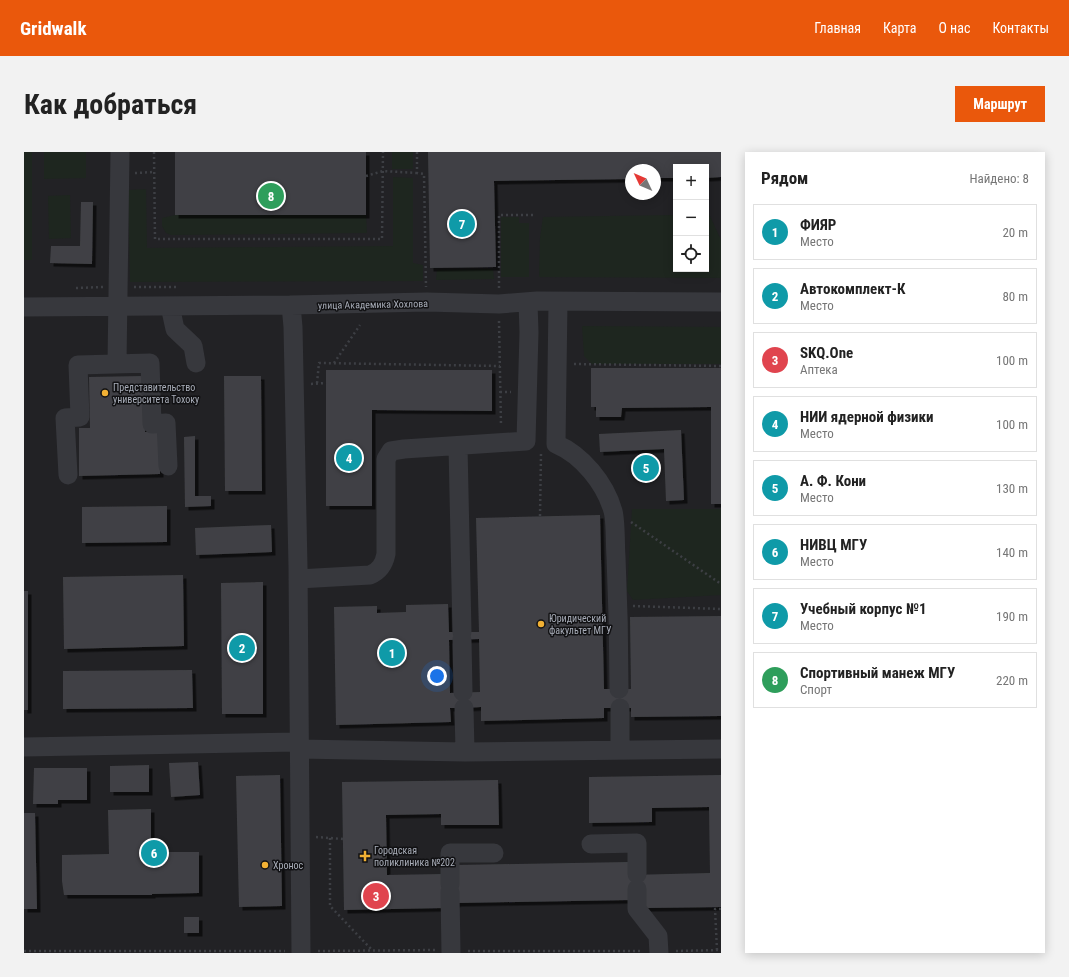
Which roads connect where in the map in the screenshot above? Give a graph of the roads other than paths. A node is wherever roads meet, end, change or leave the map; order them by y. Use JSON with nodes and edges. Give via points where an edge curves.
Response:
{"nodes":[{"id":1,"x":120,"y":152,"type":"edge"},
{"id":2,"x":528,"y":302,"type":"junction"},
{"id":3,"x":558,"y":302,"type":"junction"},
{"id":4,"x":721,"y":302,"type":"edge"},
{"id":5,"x":291,"y":305,"type":"junction"},
{"id":6,"x":24,"y":306,"type":"edge"},
{"id":7,"x":118,"y":306,"type":"junction"},
{"id":8,"x":170,"y":306,"type":"junction"},
{"id":9,"x":196,"y":363,"type":"dead end"},
{"id":10,"x":117,"y":364,"type":"junction"},
{"id":11,"x":458,"y":446,"type":"junction"},
{"id":12,"x":168,"y":466,"type":"dead end"},
{"id":13,"x":68,"y":475,"type":"dead end"},
{"id":14,"x":298,"y":579,"type":"junction"},
{"id":15,"x":619,"y":689,"type":"dead end"},
{"id":16,"x":620,"y":708,"type":"dead end"},
{"id":17,"x":299,"y":745,"type":"junction"},
{"id":18,"x":24,"y":746,"type":"edge"},
{"id":19,"x":721,"y":749,"type":"edge"},
{"id":20,"x":620,"y":750,"type":"junction"},
{"id":21,"x":465,"y":752,"type":"junction"},
{"id":22,"x":591,"y":844,"type":"dead end"},
{"id":23,"x":494,"y":853,"type":"dead end"},
{"id":24,"x":301,"y":952,"type":"edge"},
{"id":25,"x":451,"y":952,"type":"edge"},
{"id":26,"x":659,"y":952,"type":"edge"}],
"edges":[{"from":1,"to":7,"type":"street"},
{"from":2,"to":3,"type":"street","name":"улица Академика Хохлова"},
{"from":2,"to":5,"type":"street","name":"улица Академика Хохлова"},
{"from":2,"to":11,"type":"street","via":[[526,441]]},
{"from":3,"to":4,"type":"street","name":"улица Академика Хохлова"},
{"from":3,"to":15,"type":"street","via":[[556,444],[573,453],[599,481],[614,512],[619,606]]},
{"from":5,"to":8,"type":"street","name":"улица Академика Хохлова"},
{"from":5,"to":14,"type":"street"},
{"from":6,"to":7,"type":"street","name":"улица Академика Хохлова"},
{"from":7,"to":8,"type":"street","name":"улица Академика Хохлова"},
{"from":7,"to":10,"type":"street"},
{"from":8,"to":9,"type":"street","via":[[175,329],[194,346]]},
{"from":10,"to":12,"type":"street","via":[[150,362],[152,424],[166,423]]},
{"from":10,"to":13,"type":"street","via":[[78,366],[80,417],[65,418]]},
{"from":11,"to":14,"type":"street","via":[[395,450],[387,455],[386,554],[383,565],[377,571],[370,575]]},
{"from":11,"to":21,"type":"street"},
{"from":14,"to":17,"type":"street"},
{"from":16,"to":20,"type":"street"},
{"from":17,"to":18,"type":"street"},
{"from":17,"to":21,"type":"street"},
{"from":17,"to":24,"type":"street"},
{"from":19,"to":20,"type":"street"},
{"from":20,"to":21,"type":"street"},
{"from":22,"to":26,"type":"street","via":[[637,843],[637,909],[658,936]]},
{"from":23,"to":25,"type":"street","via":[[450,853]]}]}
